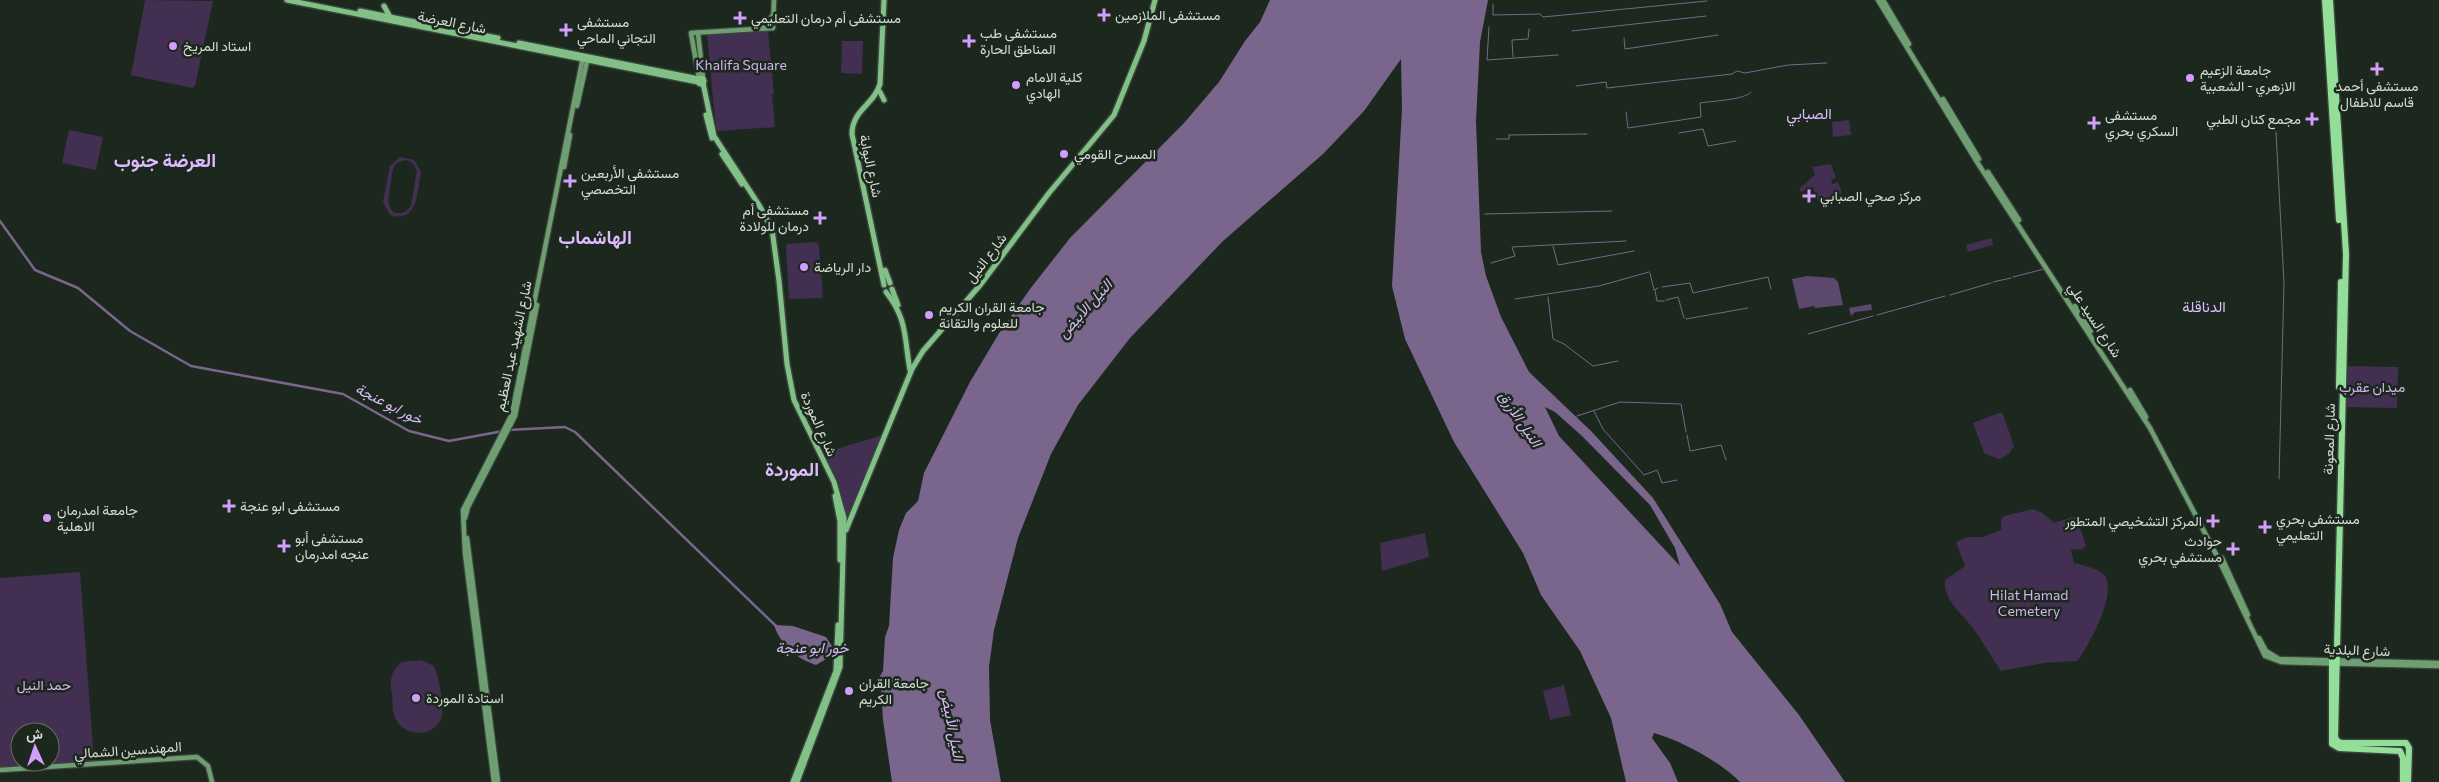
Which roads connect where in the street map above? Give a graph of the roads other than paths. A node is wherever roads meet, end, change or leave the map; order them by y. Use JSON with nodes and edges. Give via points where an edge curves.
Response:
{"nodes":[{"id":1,"x":288,"y":0,"type":"edge"},
{"id":2,"x":305,"y":0,"type":"edge"},
{"id":3,"x":774,"y":0,"type":"edge"},
{"id":4,"x":886,"y":0,"type":"edge"},
{"id":5,"x":1156,"y":0,"type":"edge"},
{"id":6,"x":1878,"y":0,"type":"edge"},
{"id":7,"x":1882,"y":0,"type":"edge"},
{"id":8,"x":2325,"y":0,"type":"edge"},
{"id":9,"x":2330,"y":0,"type":"edge"},
{"id":10,"x":373,"y":14,"type":"junction"},
{"id":11,"x":391,"y":17,"type":"junction"},
{"id":12,"x":698,"y":33,"type":"junction"},
{"id":13,"x":585,"y":58,"type":"junction"},
{"id":14,"x":700,"y":81,"type":"junction"},
{"id":15,"x":880,"y":92,"type":"junction"},
{"id":16,"x":884,"y":100,"type":"dead end"},
{"id":17,"x":2012,"y":212,"type":"junction"},
{"id":18,"x":889,"y":288,"type":"junction"},
{"id":19,"x":911,"y":370,"type":"junction"},
{"id":20,"x":843,"y":532,"type":"junction"},
{"id":21,"x":2274,"y":659,"type":"joint"},
{"id":22,"x":839,"y":660,"type":"junction"},
{"id":23,"x":2334,"y":662,"type":"junction"},
{"id":24,"x":2439,"y":665,"type":"edge"},
{"id":25,"x":2399,"y":743,"type":"junction"},
{"id":26,"x":2397,"y":750,"type":"junction"},
{"id":27,"x":0,"y":770,"type":"edge"},
{"id":28,"x":212,"y":782,"type":"edge"},
{"id":29,"x":496,"y":782,"type":"edge"},
{"id":30,"x":793,"y":782,"type":"edge"},
{"id":31,"x":797,"y":782,"type":"edge"},
{"id":32,"x":2403,"y":782,"type":"edge"},
{"id":33,"x":2408,"y":782,"type":"edge"}],
"edges":[{"from":1,"to":13,"type":"main road","name":"شارع العرضة"},
{"from":2,"to":10,"type":"main road","name":"شارع العرضة"},
{"from":3,"to":12,"type":"main road","via":[[774,14],[763,28]]},
{"from":4,"to":15,"type":"main road","name":"شارع البوابة"},
{"from":4,"to":18,"type":"main road","name":"شارع البوابة","via":[[880,84],[874,96],[856,115],[852,134],[884,285]]},
{"from":5,"to":19,"type":"main road","name":"شارع النيل","via":[[1144,41],[1114,115],[1054,186]]},
{"from":6,"to":17,"type":"main road","name":"شارع السيد علي"},
{"from":7,"to":17,"type":"main road","name":"شارع السيد علي"},
{"from":8,"to":23,"type":"highway","name":"شارع المعونة","via":[[2341,254]]},
{"from":9,"to":23,"type":"highway","name":"شارع المعونة","via":[[2346,254]]},
{"from":10,"to":11,"type":"main road","name":"شارع العرضة"},
{"from":10,"to":11,"type":"main road","via":[[384,6]]},
{"from":11,"to":13,"type":"main road","name":"شارع العرضة"},
{"from":12,"to":14,"type":"main road"},
{"from":12,"to":14,"type":"main road","via":[[691,33]]},
{"from":13,"to":14,"type":"main road"},
{"from":13,"to":29,"type":"main road","name":"شارع الشهيد عبد العظيم","via":[[515,416],[463,510]]},
{"from":14,"to":20,"type":"main road","name":"شارع الموردة","via":[[709,134],[760,205],[772,229],[791,390],[836,487],[844,518]]},
{"from":15,"to":16,"type":"main road"},
{"from":15,"to":18,"type":"main road","name":"شارع البوابة","via":[[859,116],[854,135]]},
{"from":17,"to":21,"type":"main road","name":"شارع السيد علي","via":[[2150,428],[2262,651]]},
{"from":18,"to":19,"type":"main road","name":"شارع البوابة","via":[[905,328]]},
{"from":19,"to":20,"type":"main road","name":"شارع النيل","via":[[853,516]]},
{"from":20,"to":22,"type":"main road","name":"شارع الموردة"},
{"from":21,"to":23,"type":"main road","name":"شارع البلدية"},
{"from":22,"to":30,"type":"main road","name":"شارع الموردة"},
{"from":22,"to":31,"type":"main road","name":"شارع الموردة","via":[[835,683]]},
{"from":23,"to":24,"type":"main road","name":"شارع البلدية"},
{"from":23,"to":25,"type":"highway","name":"شارع المعونة","via":[[2336,740]]},
{"from":23,"to":26,"type":"highway","name":"شارع المعونة","via":[[2332,744],[2339,748]]},
{"from":25,"to":26,"type":"highway"},
{"from":25,"to":33,"type":"highway","via":[[2407,744],[2409,751]]},
{"from":26,"to":32,"type":"highway","via":[[2403,756]]},
{"from":27,"to":28,"type":"main road","name":"المهندسين الشمالي","via":[[193,757],[208,766]]}]}
